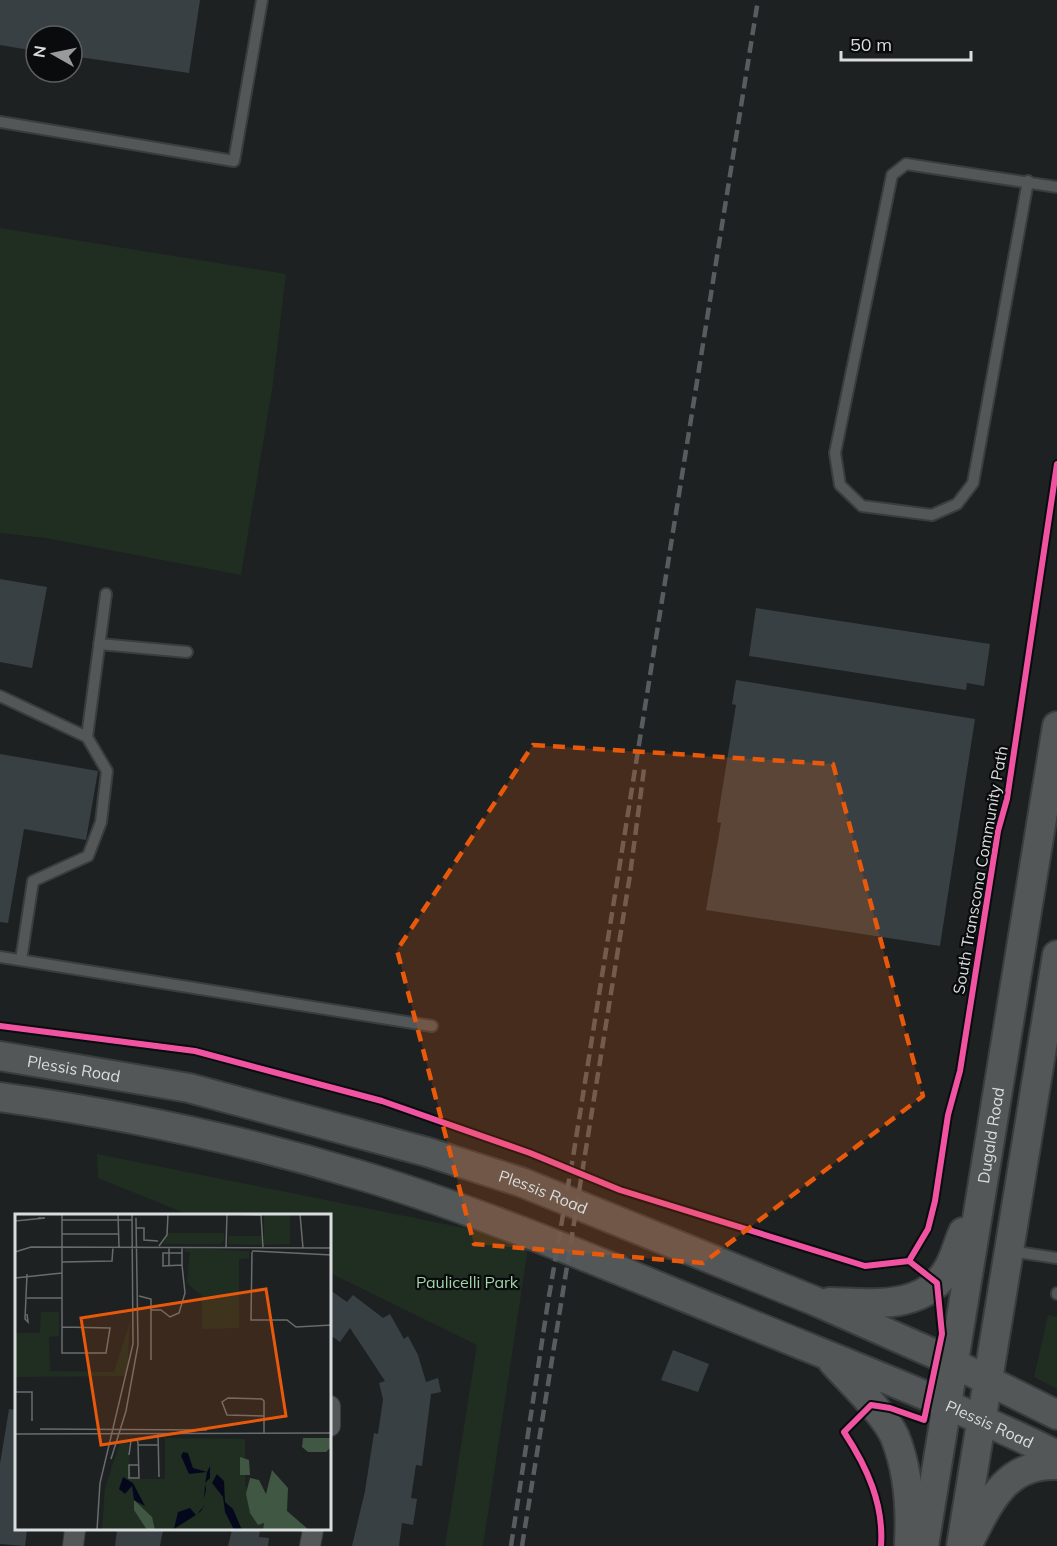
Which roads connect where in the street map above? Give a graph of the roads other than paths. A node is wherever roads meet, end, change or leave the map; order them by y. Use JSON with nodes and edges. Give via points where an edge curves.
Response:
{"nodes":[{"id":1,"x":262,"y":0,"type":"edge"},
{"id":2,"x":0,"y":122,"type":"edge"},
{"id":3,"x":1028,"y":181,"type":"junction"},
{"id":4,"x":1057,"y":187,"type":"edge"},
{"id":5,"x":106,"y":594,"type":"dead end"},
{"id":6,"x":99,"y":644,"type":"junction"},
{"id":7,"x":187,"y":652,"type":"dead end"},
{"id":8,"x":0,"y":696,"type":"edge"},
{"id":9,"x":1057,"y":726,"type":"edge"},
{"id":10,"x":87,"y":737,"type":"junction"},
{"id":11,"x":1057,"y":955,"type":"edge"},
{"id":12,"x":0,"y":957,"type":"edge"},
{"id":13,"x":21,"y":960,"type":"junction"},
{"id":14,"x":432,"y":1026,"type":"dead end"},
{"id":15,"x":0,"y":1056,"type":"edge"},
{"id":16,"x":1002,"y":1059,"type":"junction"},
{"id":17,"x":1044,"y":1068,"type":"junction"},
{"id":18,"x":0,"y":1097,"type":"edge"},
{"id":19,"x":983,"y":1183,"type":"junction"},
{"id":20,"x":1010,"y":1251,"type":"junction"},
{"id":21,"x":1057,"y":1258,"type":"edge"},
{"id":22,"x":815,"y":1301,"type":"junction"},
{"id":23,"x":827,"y":1356,"type":"junction"},
{"id":24,"x":954,"y":1364,"type":"junction"},
{"id":25,"x":989,"y":1380,"type":"junction"},
{"id":26,"x":948,"y":1404,"type":"junction"},
{"id":27,"x":1057,"y":1415,"type":"edge"},
{"id":28,"x":981,"y":1418,"type":"junction"},
{"id":29,"x":1057,"y":1455,"type":"edge"},
{"id":30,"x":1057,"y":1465,"type":"edge"},
{"id":31,"x":75,"y":1531,"type":"edge"},
{"id":32,"x":313,"y":1531,"type":"edge"},
{"id":33,"x":73,"y":1546,"type":"edge"},
{"id":34,"x":310,"y":1546,"type":"edge"},
{"id":35,"x":909,"y":1546,"type":"edge"},
{"id":36,"x":924,"y":1546,"type":"edge"},
{"id":37,"x":961,"y":1546,"type":"edge"},
{"id":38,"x":967,"y":1546,"type":"edge"}],
"edges":[{"from":1,"to":2,"type":"lane","via":[[234,161]]},
{"from":3,"to":3,"type":"lane","via":[[906,164],[892,175],[835,453],[840,485],[862,506],[932,515],[957,504],[973,483]]},
{"from":3,"to":4,"type":"lane"},
{"from":5,"to":6,"type":"lane"},
{"from":6,"to":7,"type":"lane"},
{"from":6,"to":10,"type":"lane"},
{"from":8,"to":10,"type":"lane"},
{"from":9,"to":16,"type":"main road","name":"Dugald Road"},
{"from":10,"to":13,"type":"lane","via":[[106,771],[101,822],[87,855],[33,881]]},
{"from":11,"to":17,"type":"main road"},
{"from":12,"to":13,"type":"lane"},
{"from":13,"to":14,"type":"lane"},
{"from":15,"to":22,"type":"main road","name":"Plessis Road","via":[[189,1088],[427,1152],[521,1182]]},
{"from":16,"to":17,"type":"main road"},
{"from":16,"to":19,"type":"main road","name":"Dugald Road"},
{"from":17,"to":20,"type":"main road"},
{"from":18,"to":23,"type":"main road","name":"Plessis Road","via":[[179,1128],[365,1177],[565,1249]]},
{"from":19,"to":22,"type":"main road","via":[[949,1268],[937,1283],[912,1299],[893,1304]]},
{"from":19,"to":24,"type":"main road","name":"Dugald Road"},
{"from":20,"to":21,"type":"lane"},
{"from":20,"to":25,"type":"main road"},
{"from":22,"to":24,"type":"main road","name":"Plessis Road"},
{"from":23,"to":26,"type":"main road","name":"Plessis Road"},
{"from":23,"to":35,"type":"main road","via":[[894,1436],[911,1511]]},
{"from":24,"to":25,"type":"main road","name":"Plessis Road"},
{"from":24,"to":26,"type":"main road","name":"Dugald Road"},
{"from":25,"to":27,"type":"main road","name":"Plessis Road"},
{"from":25,"to":28,"type":"main road"},
{"from":26,"to":28,"type":"main road","name":"Plessis Road"},
{"from":26,"to":36,"type":"main road","name":"Dugald Road"},
{"from":28,"to":29,"type":"main road","name":"Plessis Road"},
{"from":28,"to":37,"type":"main road"},
{"from":30,"to":38,"type":"main road","via":[[1026,1468],[1002,1486]]},
{"from":31,"to":33,"type":"street"},
{"from":32,"to":34,"type":"street"}]}
